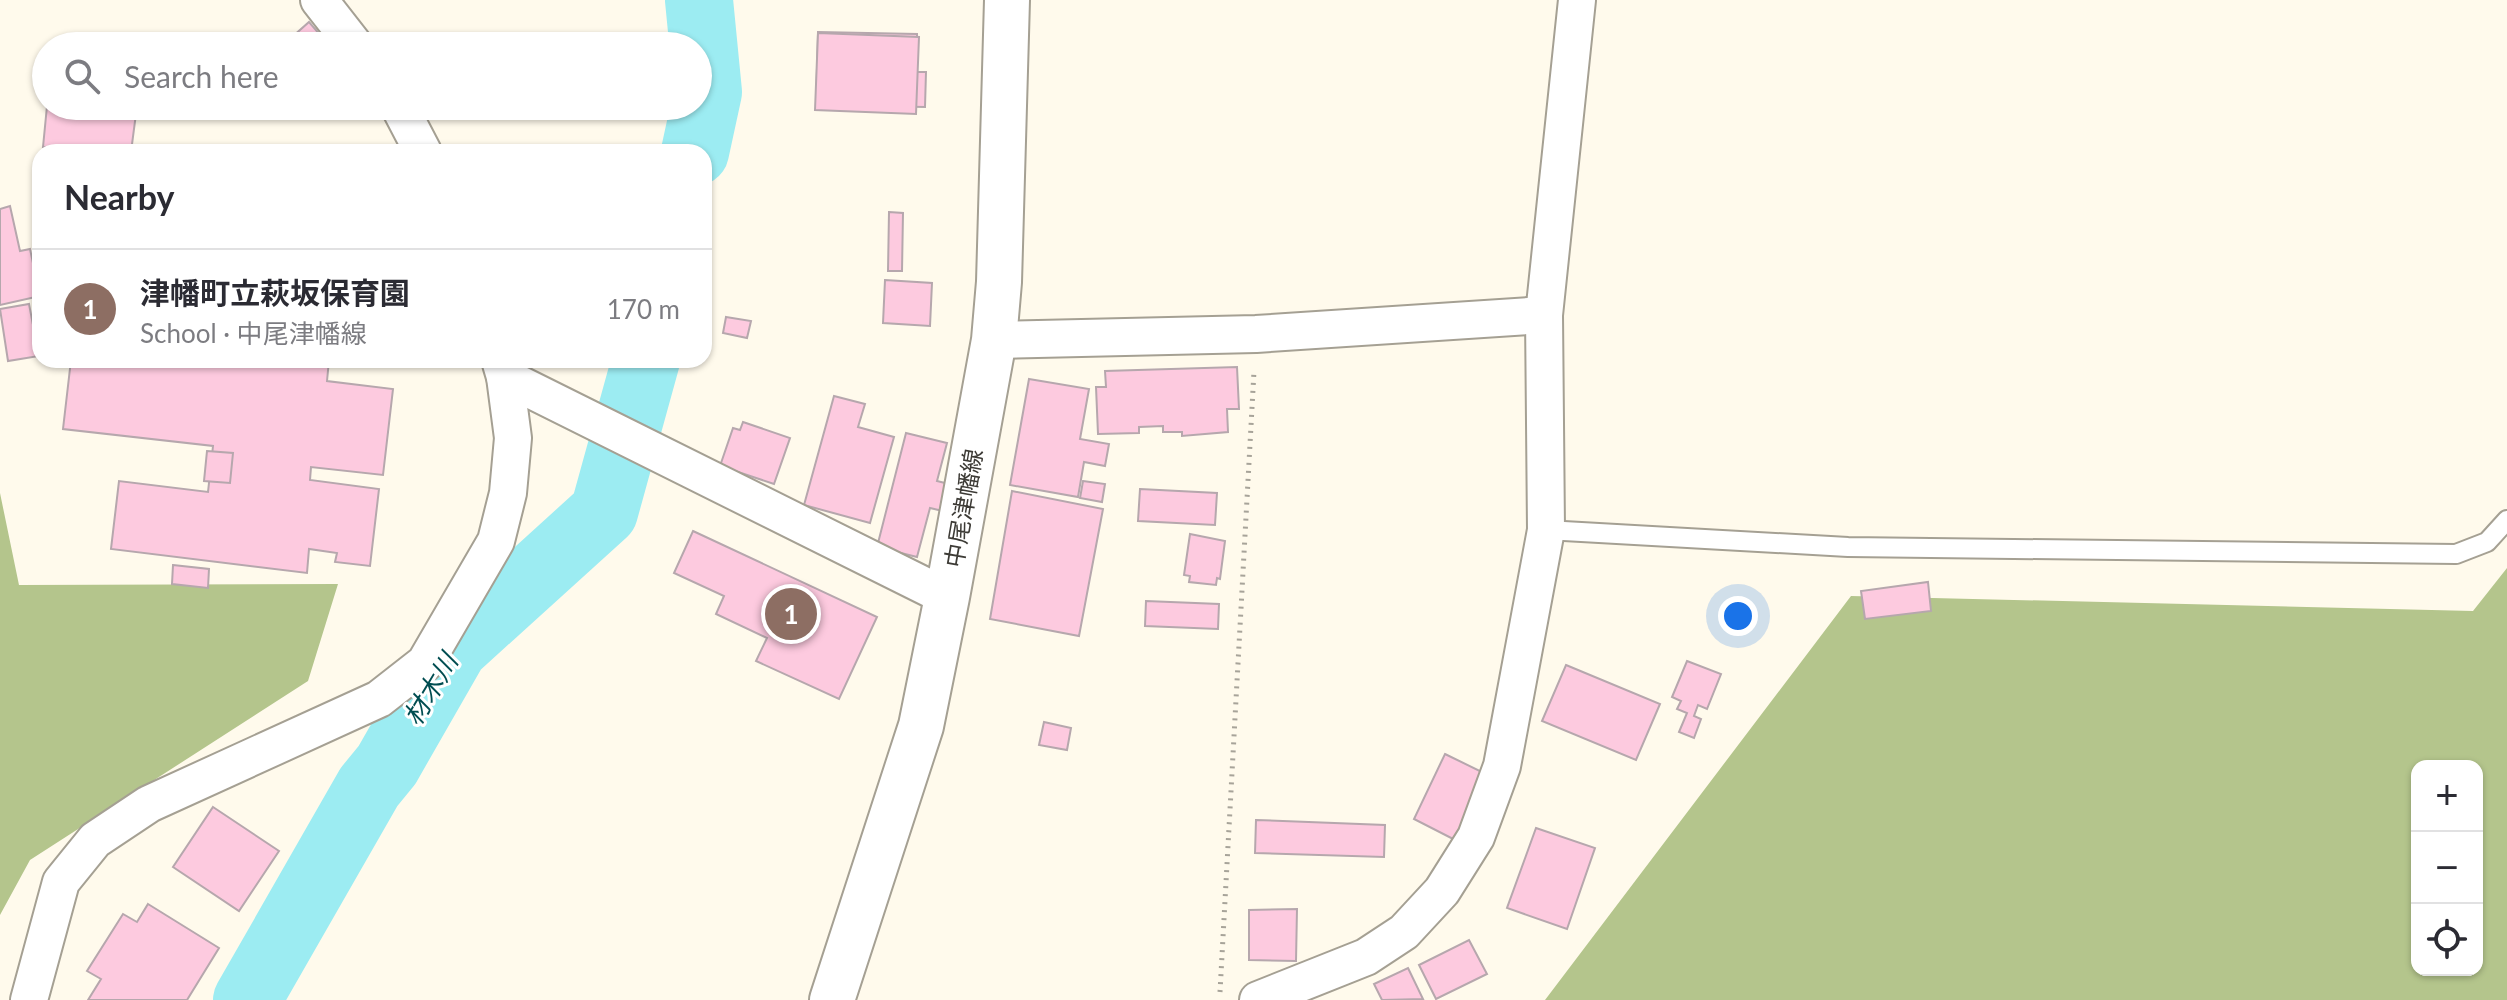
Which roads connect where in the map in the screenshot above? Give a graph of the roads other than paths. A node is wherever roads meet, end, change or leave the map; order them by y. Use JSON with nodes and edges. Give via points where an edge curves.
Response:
{"nodes":[{"id":1,"x":319,"y":0,"type":"edge"},
{"id":2,"x":1007,"y":0,"type":"edge"},
{"id":3,"x":1577,"y":0,"type":"edge"},
{"id":4,"x":344,"y":32,"type":"edge"},
{"id":5,"x":406,"y":120,"type":"edge"},
{"id":6,"x":419,"y":144,"type":"edge"},
{"id":7,"x":1544,"y":315,"type":"junction"},
{"id":8,"x":994,"y":340,"type":"junction"},
{"id":9,"x":502,"y":368,"type":"edge"},
{"id":10,"x":2507,"y":520,"type":"edge"},
{"id":11,"x":1546,"y":530,"type":"junction"},
{"id":12,"x":947,"y":597,"type":"junction"},
{"id":13,"x":29,"y":1000,"type":"edge"},
{"id":14,"x":832,"y":1000,"type":"edge"},
{"id":15,"x":1258,"y":1000,"type":"edge"}],
"edges":[{"from":1,"to":4,"type":"street"},
{"from":2,"to":8,"type":"main road","name":"中尾津幡線"},
{"from":3,"to":7,"type":"street"},
{"from":5,"to":6,"type":"street"},
{"from":7,"to":8,"type":"street","via":[[1256,334]]},
{"from":7,"to":11,"type":"street"},
{"from":8,"to":12,"type":"main road","name":"中尾津幡線"},
{"from":9,"to":12,"type":"street","via":[[566,407]]},
{"from":9,"to":13,"type":"street","via":[[513,438],[508,493],[496,541],[425,663],[379,699],[149,804],[95,840],[61,882]]},
{"from":10,"to":11,"type":"lane","via":[[2487,542],[2456,554],[1848,547]]},
{"from":11,"to":15,"type":"street","via":[[1502,766],[1476,837],[1442,891],[1404,932],[1366,957]]},
{"from":12,"to":14,"type":"main road","name":"中尾津幡線","via":[[921,726]]}]}
